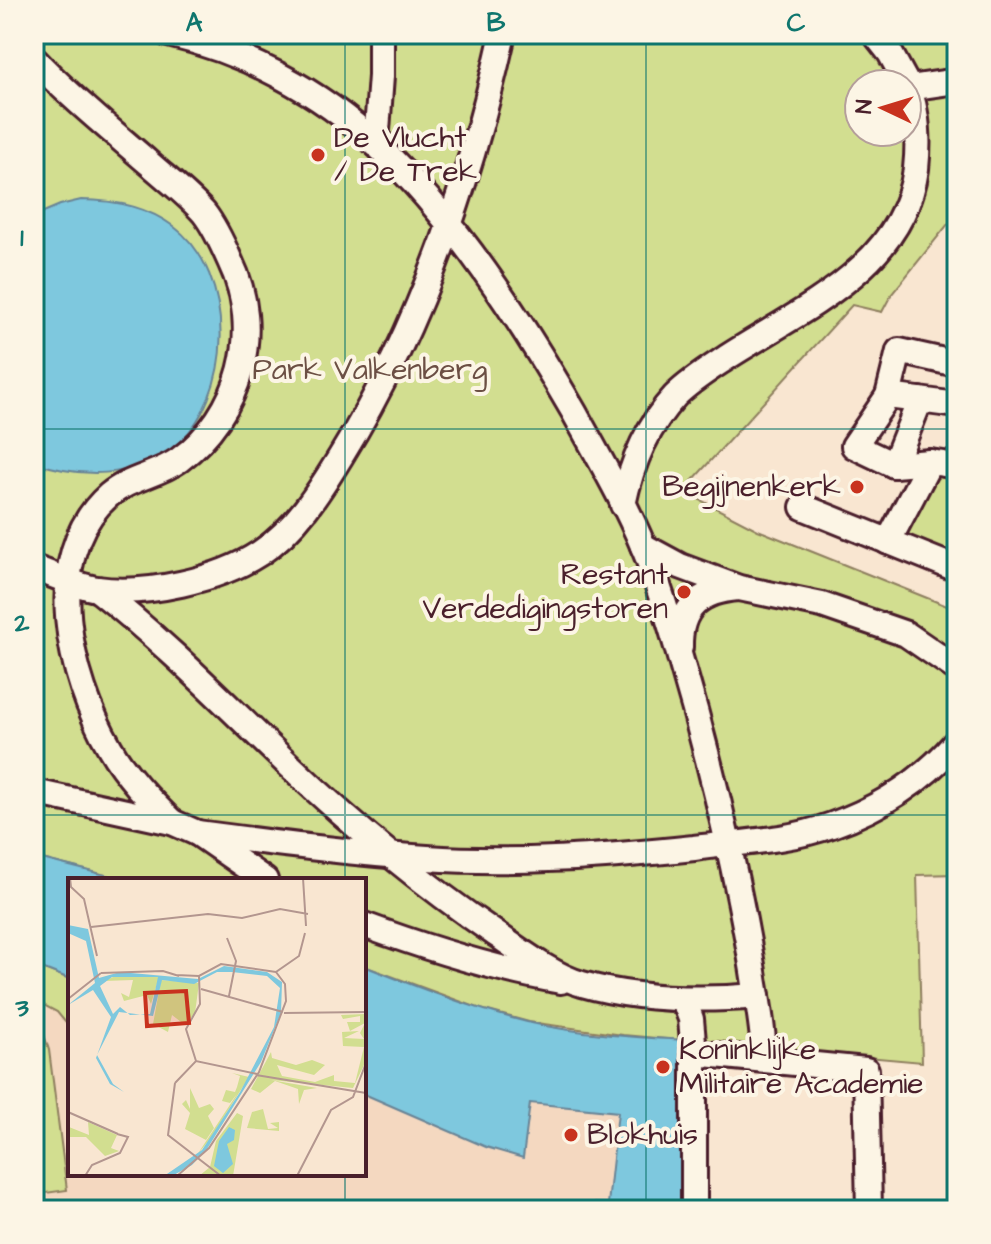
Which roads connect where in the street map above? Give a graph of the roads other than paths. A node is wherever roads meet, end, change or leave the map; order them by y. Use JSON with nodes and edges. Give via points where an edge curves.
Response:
{"nodes":[{"id":1,"x":168,"y":34,"type":"edge"},
{"id":2,"x":381,"y":34,"type":"edge"},
{"id":3,"x":503,"y":34,"type":"edge"},
{"id":4,"x":875,"y":34,"type":"edge"},
{"id":5,"x":34,"y":59,"type":"edge"},
{"id":6,"x":898,"y":68,"type":"edge"},
{"id":7,"x":957,"y":77,"type":"edge"},
{"id":8,"x":923,"y":85,"type":"edge"},
{"id":9,"x":376,"y":144,"type":"junction"},
{"id":10,"x":917,"y":148,"type":"edge"},
{"id":11,"x":448,"y":226,"type":"junction"},
{"id":12,"x":957,"y":364,"type":"edge"},
{"id":13,"x":888,"y":396,"type":"junction"},
{"id":14,"x":920,"y":400,"type":"junction"},
{"id":15,"x":957,"y":405,"type":"edge"},
{"id":16,"x":930,"y":462,"type":"junction"},
{"id":17,"x":894,"y":465,"type":"junction"},
{"id":18,"x":957,"y":466,"type":"edge"},
{"id":19,"x":623,"y":505,"type":"junction"},
{"id":20,"x":803,"y":507,"type":"dead end"},
{"id":21,"x":888,"y":542,"type":"junction"},
{"id":22,"x":643,"y":546,"type":"junction"},
{"id":23,"x":34,"y":568,"type":"edge"},
{"id":24,"x":957,"y":569,"type":"edge"},
{"id":25,"x":69,"y":581,"type":"junction"},
{"id":26,"x":739,"y":588,"type":"junction"},
{"id":27,"x":97,"y":589,"type":"junction"},
{"id":28,"x":680,"y":658,"type":"junction"},
{"id":29,"x":957,"y":669,"type":"edge"},
{"id":30,"x":957,"y":741,"type":"edge"},
{"id":31,"x":34,"y":792,"type":"edge"},
{"id":32,"x":172,"y":822,"type":"junction"},
{"id":33,"x":197,"y":833,"type":"junction"},
{"id":34,"x":728,"y":844,"type":"junction"},
{"id":35,"x":391,"y":854,"type":"junction"},
{"id":36,"x":262,"y":878,"type":"edge"},
{"id":37,"x":366,"y":926,"type":"edge"},
{"id":38,"x":579,"y":983,"type":"junction"},
{"id":39,"x":757,"y":996,"type":"junction"},
{"id":40,"x":680,"y":999,"type":"junction"},
{"id":41,"x":694,"y":1047,"type":"junction"},
{"id":42,"x":764,"y":1059,"type":"junction"},
{"id":43,"x":694,"y":1210,"type":"edge"},
{"id":44,"x":869,"y":1210,"type":"edge"}],
"edges":[{"from":1,"to":9,"type":"street","via":[[236,53],[271,71]]},
{"from":2,"to":9,"type":"street"},
{"from":3,"to":11,"type":"street"},
{"from":4,"to":6,"type":"street"},
{"from":5,"to":25,"type":"street","via":[[204,214],[232,264],[247,337],[239,377],[216,424],[177,462],[109,495],[88,521]]},
{"from":7,"to":8,"type":"street"},
{"from":9,"to":11,"type":"street"},
{"from":10,"to":19,"type":"street","via":[[912,192],[882,249],[840,285],[678,393],[645,439]]},
{"from":11,"to":19,"type":"street","via":[[533,342]]},
{"from":11,"to":27,"type":"street","via":[[423,299],[371,409],[324,485],[283,534],[261,552],[211,577],[141,589]]},
{"from":12,"to":13,"type":"street","via":[[899,351]]},
{"from":13,"to":14,"type":"street"},
{"from":13,"to":17,"type":"street","via":[[854,446]]},
{"from":14,"to":15,"type":"street"},
{"from":14,"to":17,"type":"street"},
{"from":16,"to":17,"type":"street"},
{"from":16,"to":18,"type":"street"},
{"from":16,"to":21,"type":"street"},
{"from":19,"to":22,"type":"street"},
{"from":20,"to":21,"type":"street"},
{"from":21,"to":24,"type":"street"},
{"from":22,"to":26,"type":"street"},
{"from":22,"to":28,"type":"street"},
{"from":23,"to":25,"type":"street"},
{"from":25,"to":27,"type":"street"},
{"from":25,"to":32,"type":"street","via":[[67,618],[74,657],[95,721],[130,778]]},
{"from":26,"to":28,"type":"street","via":[[699,598],[682,623]]},
{"from":26,"to":29,"type":"street","via":[[864,617],[906,634]]},
{"from":27,"to":35,"type":"street"},
{"from":28,"to":34,"type":"street"},
{"from":30,"to":34,"type":"street","via":[[924,774],[858,815],[811,832]]},
{"from":31,"to":32,"type":"street"},
{"from":32,"to":33,"type":"street"},
{"from":33,"to":35,"type":"street"},
{"from":33,"to":36,"type":"street"},
{"from":34,"to":35,"type":"street","via":[[572,859]]},
{"from":34,"to":39,"type":"street"},
{"from":35,"to":38,"type":"street","via":[[464,912]]},
{"from":37,"to":38,"type":"street","via":[[474,962]]},
{"from":38,"to":40,"type":"street"},
{"from":39,"to":40,"type":"street"},
{"from":39,"to":42,"type":"street"},
{"from":40,"to":41,"type":"street","via":[[691,1019]]},
{"from":41,"to":42,"type":"street"},
{"from":41,"to":43,"type":"street"},
{"from":42,"to":44,"type":"street","via":[[866,1070]]}]}
